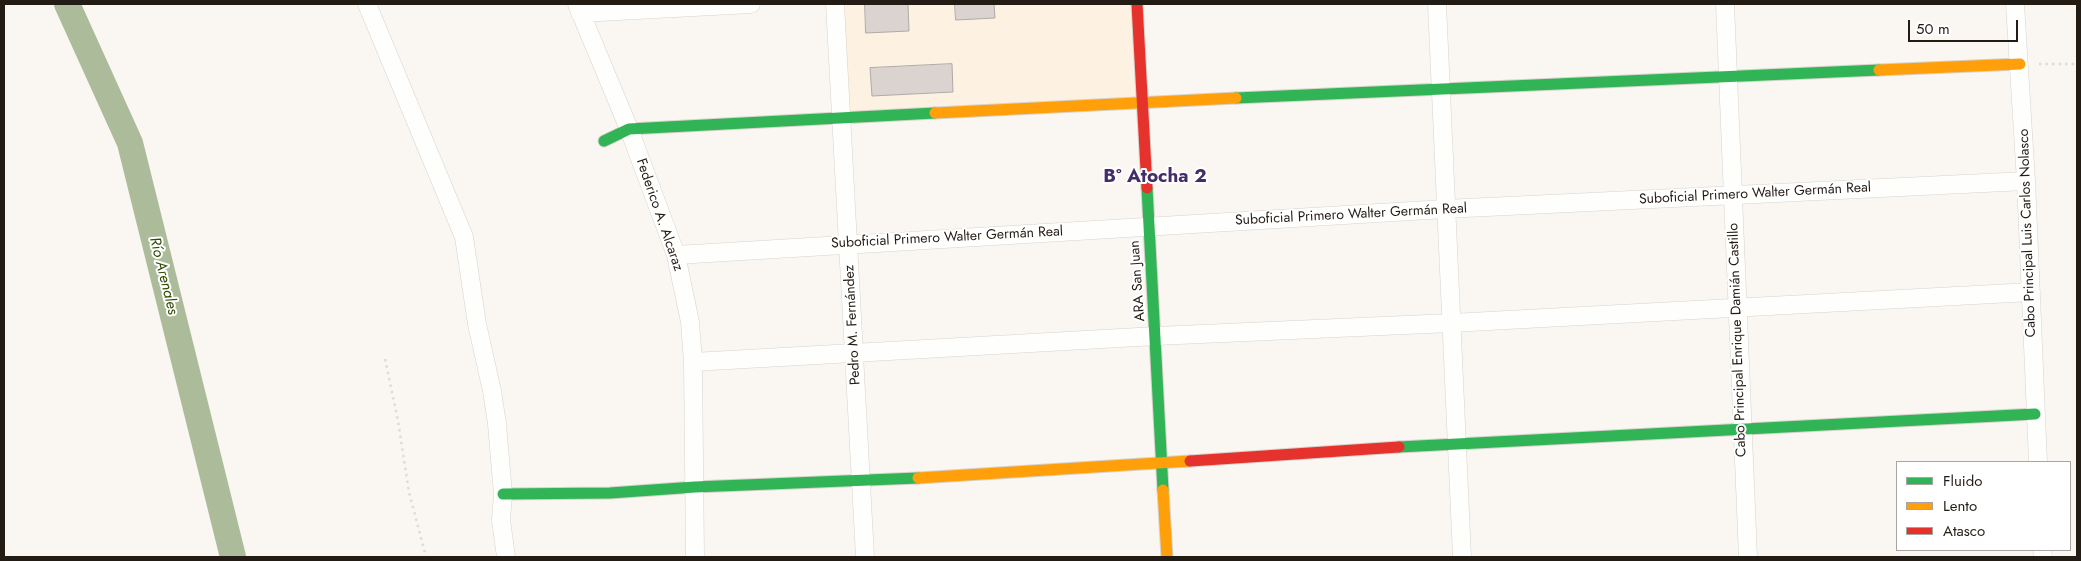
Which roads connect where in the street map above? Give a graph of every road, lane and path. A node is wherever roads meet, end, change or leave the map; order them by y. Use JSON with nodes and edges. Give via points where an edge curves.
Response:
{"nodes":[{"id":1,"x":367,"y":4,"type":"edge"},
{"id":2,"x":751,"y":4,"type":"edge"},
{"id":3,"x":835,"y":4,"type":"edge"},
{"id":4,"x":1137,"y":4,"type":"edge"},
{"id":5,"x":1437,"y":4,"type":"edge"},
{"id":6,"x":1725,"y":4,"type":"edge"},
{"id":7,"x":2015,"y":4,"type":"edge"},
{"id":8,"x":578,"y":8,"type":"edge"},
{"id":9,"x":2020,"y":64,"type":"junction"},
{"id":10,"x":2077,"y":64,"type":"edge"},
{"id":11,"x":1728,"y":77,"type":"junction"},
{"id":12,"x":1441,"y":90,"type":"junction"},
{"id":13,"x":1142,"y":102,"type":"junction"},
{"id":14,"x":841,"y":119,"type":"junction"},
{"id":15,"x":629,"y":129,"type":"junction"},
{"id":16,"x":604,"y":141,"type":"dead end"},
{"id":17,"x":2026,"y":181,"type":"junction"},
{"id":18,"x":1732,"y":194,"type":"junction"},
{"id":19,"x":1445,"y":209,"type":"junction"},
{"id":20,"x":1149,"y":226,"type":"junction"},
{"id":21,"x":848,"y":244,"type":"junction"},
{"id":22,"x":676,"y":255,"type":"junction"},
{"id":23,"x":2031,"y":292,"type":"junction"},
{"id":24,"x":1737,"y":306,"type":"junction"},
{"id":25,"x":1451,"y":323,"type":"junction"},
{"id":26,"x":1156,"y":336,"type":"junction"},
{"id":27,"x":854,"y":354,"type":"junction"},
{"id":28,"x":385,"y":359,"type":"dead end"},
{"id":29,"x":693,"y":362,"type":"junction"},
{"id":30,"x":2035,"y":414,"type":"junction"},
{"id":31,"x":1742,"y":429,"type":"junction"},
{"id":32,"x":1457,"y":443,"type":"junction"},
{"id":33,"x":2038,"y":461,"type":"edge"},
{"id":34,"x":1164,"y":463,"type":"junction"},
{"id":35,"x":861,"y":481,"type":"junction"},
{"id":36,"x":695,"y":487,"type":"junction"},
{"id":37,"x":503,"y":494,"type":"junction"},
{"id":38,"x":426,"y":557,"type":"edge"},
{"id":39,"x":506,"y":557,"type":"edge"},
{"id":40,"x":695,"y":557,"type":"edge"},
{"id":41,"x":865,"y":557,"type":"edge"},
{"id":42,"x":1168,"y":557,"type":"edge"},
{"id":43,"x":1462,"y":557,"type":"edge"},
{"id":44,"x":1748,"y":557,"type":"edge"}],
"edges":[{"from":1,"to":37,"type":"street","via":[[464,238],[477,324],[492,391]]},
{"from":2,"to":8,"type":"street"},
{"from":3,"to":14,"type":"street","name":"Pedro M. Fernández"},
{"from":4,"to":13,"type":"street","name":"ARA San Juan"},
{"from":5,"to":12,"type":"street"},
{"from":6,"to":11,"type":"street","name":"Cabo Principal Enrique Damián Castillo"},
{"from":7,"to":9,"type":"street","name":"Cabo Principal Luis Carlos Nolasco"},
{"from":8,"to":15,"type":"street","name":"Federico A. Alcaraz"},
{"from":9,"to":10,"type":"path"},
{"from":9,"to":11,"type":"street"},
{"from":9,"to":17,"type":"street","name":"Cabo Principal Luis Carlos Nolasco"},
{"from":11,"to":12,"type":"street"},
{"from":11,"to":18,"type":"street","name":"Cabo Principal Enrique Damián Castillo"},
{"from":12,"to":13,"type":"street"},
{"from":12,"to":19,"type":"street"},
{"from":13,"to":14,"type":"street"},
{"from":13,"to":20,"type":"street","name":"ARA San Juan"},
{"from":14,"to":15,"type":"street"},
{"from":14,"to":21,"type":"street","name":"Pedro M. Fernández"},
{"from":15,"to":16,"type":"street"},
{"from":15,"to":22,"type":"street","name":"Federico A. Alcaraz"},
{"from":17,"to":18,"type":"street","name":"Suboficial Primero Walter Germán Real"},
{"from":17,"to":23,"type":"street","name":"Cabo Principal Luis Carlos Nolasco"},
{"from":18,"to":19,"type":"street","name":"Suboficial Primero Walter Germán Real"},
{"from":18,"to":24,"type":"street","name":"Cabo Principal Enrique Damián Castillo"},
{"from":19,"to":20,"type":"street","name":"Suboficial Primero Walter Germán Real"},
{"from":19,"to":25,"type":"street"},
{"from":20,"to":21,"type":"street","name":"Suboficial Primero Walter Germán Real"},
{"from":20,"to":26,"type":"street","name":"ARA San Juan"},
{"from":21,"to":22,"type":"street","name":"Suboficial Primero Walter Germán Real"},
{"from":21,"to":27,"type":"street","name":"Pedro M. Fernández"},
{"from":22,"to":29,"type":"street","name":"Federico A. Alcaraz","via":[[690,322]]},
{"from":23,"to":24,"type":"street"},
{"from":23,"to":30,"type":"street","name":"Cabo Principal Luis Carlos Nolasco"},
{"from":24,"to":25,"type":"street"},
{"from":24,"to":31,"type":"street","name":"Cabo Principal Enrique Damián Castillo"},
{"from":25,"to":26,"type":"street"},
{"from":25,"to":32,"type":"street"},
{"from":26,"to":27,"type":"street"},
{"from":26,"to":34,"type":"street","name":"ARA San Juan"},
{"from":27,"to":29,"type":"street"},
{"from":27,"to":35,"type":"street","name":"Pedro M. Fernández"},
{"from":28,"to":38,"type":"path","via":[[409,492]]},
{"from":29,"to":36,"type":"street","name":"Federico A. Alcaraz"},
{"from":30,"to":31,"type":"street"},
{"from":30,"to":33,"type":"street","name":"Cabo Principal Luis Carlos Nolasco"},
{"from":31,"to":32,"type":"street"},
{"from":31,"to":44,"type":"street","name":"Cabo Principal Enrique Damián Castillo"},
{"from":32,"to":34,"type":"street"},
{"from":32,"to":43,"type":"street"},
{"from":34,"to":35,"type":"street"},
{"from":34,"to":42,"type":"street","name":"ARA San Juan"},
{"from":35,"to":36,"type":"street"},
{"from":35,"to":41,"type":"street","name":"Pedro M. Fernández"},
{"from":36,"to":37,"type":"street","via":[[610,493]]},
{"from":36,"to":40,"type":"street","name":"Federico A. Alcaraz"},
{"from":37,"to":39,"type":"street","via":[[501,520]]}]}
